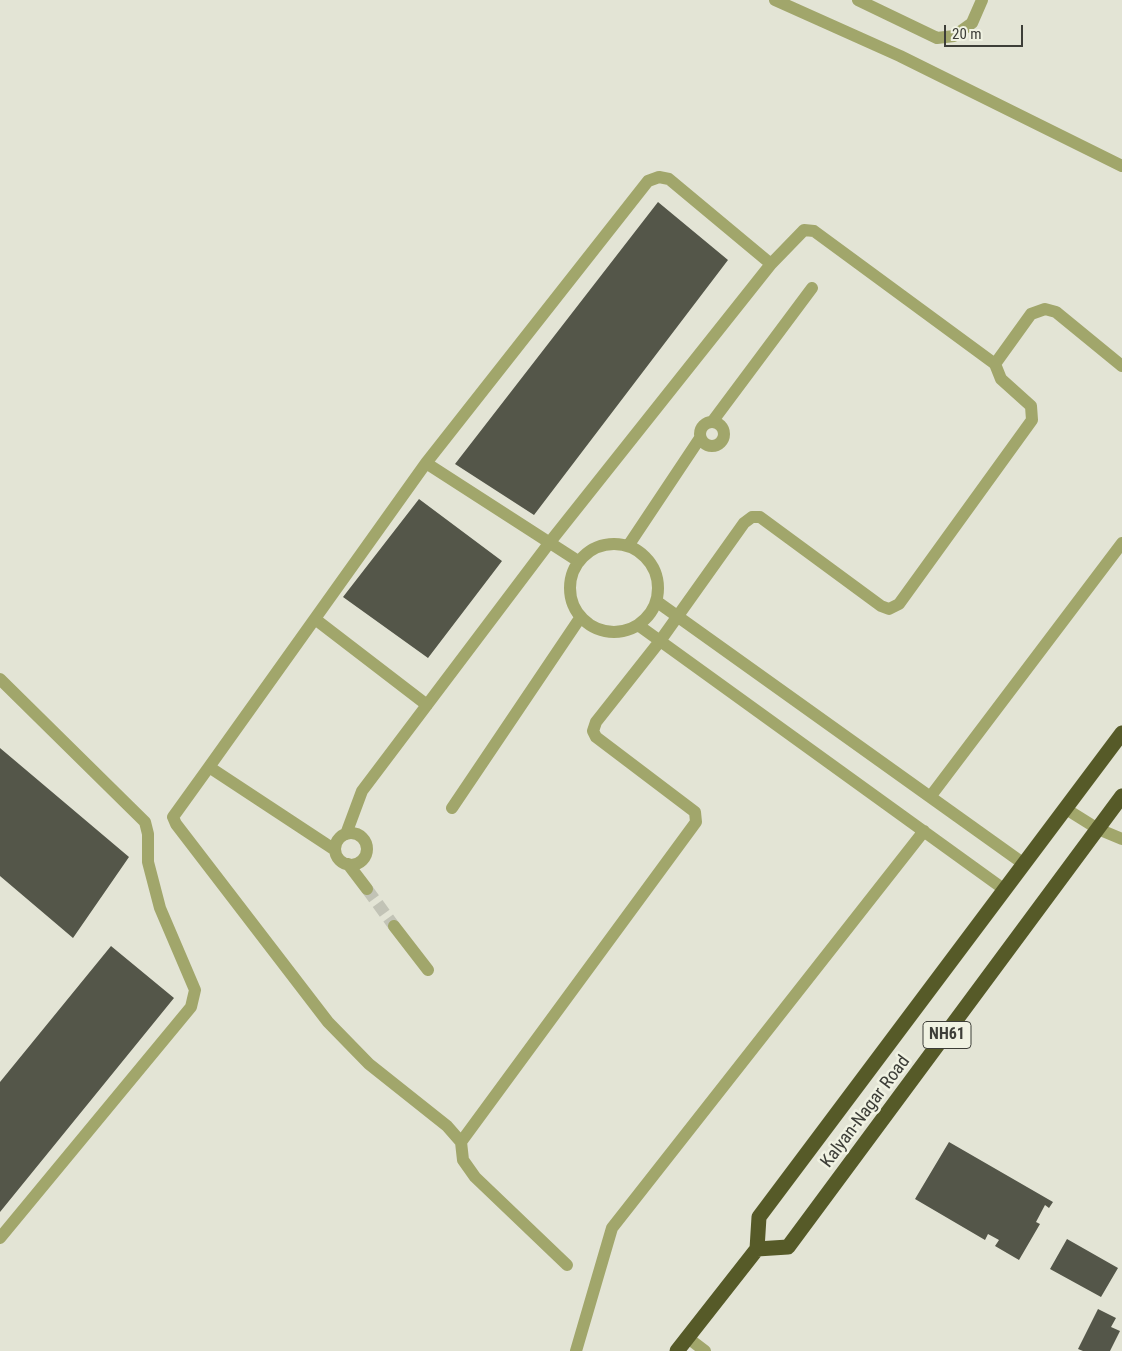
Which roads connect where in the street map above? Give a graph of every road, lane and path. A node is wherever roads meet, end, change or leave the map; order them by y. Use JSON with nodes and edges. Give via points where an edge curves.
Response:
{"nodes":[{"id":1,"x":775,"y":0,"type":"edge"},
{"id":2,"x":858,"y":0,"type":"edge"},
{"id":3,"x":982,"y":0,"type":"edge"},
{"id":4,"x":1122,"y":166,"type":"edge"},
{"id":5,"x":771,"y":264,"type":"junction"},
{"id":6,"x":812,"y":288,"type":"dead end"},
{"id":7,"x":995,"y":364,"type":"junction"},
{"id":8,"x":1122,"y":366,"type":"edge"},
{"id":9,"x":712,"y":422,"type":"junction"},
{"id":10,"x":700,"y":438,"type":"junction"},
{"id":11,"x":426,"y":464,"type":"junction"},
{"id":12,"x":550,"y":542,"type":"junction"},
{"id":13,"x":1122,"y":543,"type":"edge"},
{"id":14,"x":628,"y":546,"type":"junction"},
{"id":15,"x":578,"y":561,"type":"junction"},
{"id":16,"x":656,"y":601,"type":"junction"},
{"id":17,"x":678,"y":616,"type":"junction"},
{"id":18,"x":580,"y":618,"type":"junction"},
{"id":19,"x":315,"y":619,"type":"junction"},
{"id":20,"x":638,"y":625,"type":"junction"},
{"id":21,"x":660,"y":641,"type":"junction"},
{"id":22,"x":0,"y":679,"type":"edge"},
{"id":23,"x":427,"y":705,"type":"junction"},
{"id":24,"x":1122,"y":733,"type":"edge"},
{"id":25,"x":209,"y":767,"type":"junction"},
{"id":26,"x":1122,"y":796,"type":"edge"},
{"id":27,"x":930,"y":797,"type":"junction"},
{"id":28,"x":452,"y":808,"type":"dead end"},
{"id":29,"x":1066,"y":809,"type":"junction"},
{"id":30,"x":1098,"y":829,"type":"junction"},
{"id":31,"x":924,"y":832,"type":"junction"},
{"id":32,"x":346,"y":834,"type":"junction"},
{"id":33,"x":1122,"y":839,"type":"edge"},
{"id":34,"x":335,"y":850,"type":"junction"},
{"id":35,"x":348,"y":864,"type":"junction"},
{"id":36,"x":1024,"y":864,"type":"junction"},
{"id":37,"x":366,"y":889,"type":"tunnel mouth"},
{"id":38,"x":1005,"y":890,"type":"junction"},
{"id":39,"x":394,"y":926,"type":"tunnel mouth"},
{"id":40,"x":428,"y":970,"type":"dead end"},
{"id":41,"x":461,"y":1142,"type":"junction"},
{"id":42,"x":0,"y":1238,"type":"edge"},
{"id":43,"x":757,"y":1249,"type":"junction"},
{"id":44,"x":567,"y":1265,"type":"dead end"},
{"id":45,"x":688,"y":1338,"type":"junction"},
{"id":46,"x":576,"y":1351,"type":"edge"},
{"id":47,"x":677,"y":1351,"type":"edge"},
{"id":48,"x":706,"y":1351,"type":"edge"}],
"edges":[{"from":1,"to":4,"type":"street","via":[[900,56]]},
{"from":2,"to":3,"type":"street","via":[[937,38],[954,36],[972,24]]},
{"from":5,"to":7,"type":"street","via":[[804,230],[814,231]]},
{"from":5,"to":11,"type":"street","via":[[669,179],[659,177],[648,181]]},
{"from":5,"to":12,"type":"street"},
{"from":6,"to":9,"type":"street"},
{"from":7,"to":8,"type":"street","via":[[1031,314],[1044,308],[1056,312]]},
{"from":7,"to":17,"type":"street","via":[[1001,379],[1031,406],[1032,420],[899,604],[889,609],[881,606],[760,517],[744,524]]},
{"from":9,"to":10,"type":"street","via":[[702,427]]},
{"from":9,"to":10,"type":"street","via":[[719,424],[724,431],[720,443],[708,447]]},
{"from":10,"to":14,"type":"street"},
{"from":11,"to":12,"type":"street"},
{"from":11,"to":19,"type":"street"},
{"from":12,"to":15,"type":"street"},
{"from":12,"to":23,"type":"street"},
{"from":13,"to":27,"type":"street"},
{"from":14,"to":15,"type":"street","via":[[603,545]]},
{"from":14,"to":16,"type":"street","via":[[645,556],[654,568],[658,582]]},
{"from":15,"to":18,"type":"street","via":[[571,575],[569,590],[572,605]]},
{"from":16,"to":17,"type":"street"},
{"from":16,"to":20,"type":"street","via":[[649,615]]},
{"from":17,"to":21,"type":"street"},
{"from":17,"to":27,"type":"street"},
{"from":18,"to":20,"type":"street","via":[[590,627],[604,632],[619,633]]},
{"from":18,"to":28,"type":"street"},
{"from":19,"to":23,"type":"street"},
{"from":19,"to":25,"type":"street"},
{"from":20,"to":21,"type":"street"},
{"from":21,"to":31,"type":"street"},
{"from":21,"to":41,"type":"street","via":[[596,722],[593,731],[596,737],[695,812],[696,822]]},
{"from":22,"to":42,"type":"street","via":[[145,822],[148,862],[160,908],[195,990],[191,1007]]},
{"from":23,"to":32,"type":"street","via":[[362,790]]},
{"from":24,"to":29,"type":"highway"},
{"from":25,"to":34,"type":"street"},
{"from":25,"to":41,"type":"street","via":[[173,818],[176,824],[328,1022],[368,1064],[447,1126]]},
{"from":26,"to":30,"type":"highway","name":"Kalyan-Nagar Road","number":"NH61"},
{"from":27,"to":36,"type":"street"},
{"from":29,"to":30,"type":"street"},
{"from":29,"to":36,"type":"highway"},
{"from":30,"to":33,"type":"street"},
{"from":30,"to":43,"type":"highway","name":"Kalyan-Nagar Road","number":"NH61","via":[[788,1247]]},
{"from":31,"to":38,"type":"street"},
{"from":31,"to":46,"type":"street","via":[[612,1228]]},
{"from":32,"to":34,"type":"street","via":[[337,840]]},
{"from":32,"to":35,"type":"street","via":[[361,836],[366,850],[362,860]]},
{"from":34,"to":35,"type":"street","via":[[339,860]]},
{"from":35,"to":37,"type":"street"},
{"from":36,"to":38,"type":"highway"},
{"from":38,"to":43,"type":"highway","via":[[759,1217]]},
{"from":39,"to":40,"type":"street"},
{"from":41,"to":44,"type":"street","via":[[463,1160],[475,1177]]},
{"from":43,"to":45,"type":"highway"},
{"from":45,"to":47,"type":"highway"},
{"from":45,"to":48,"type":"street"}]}
